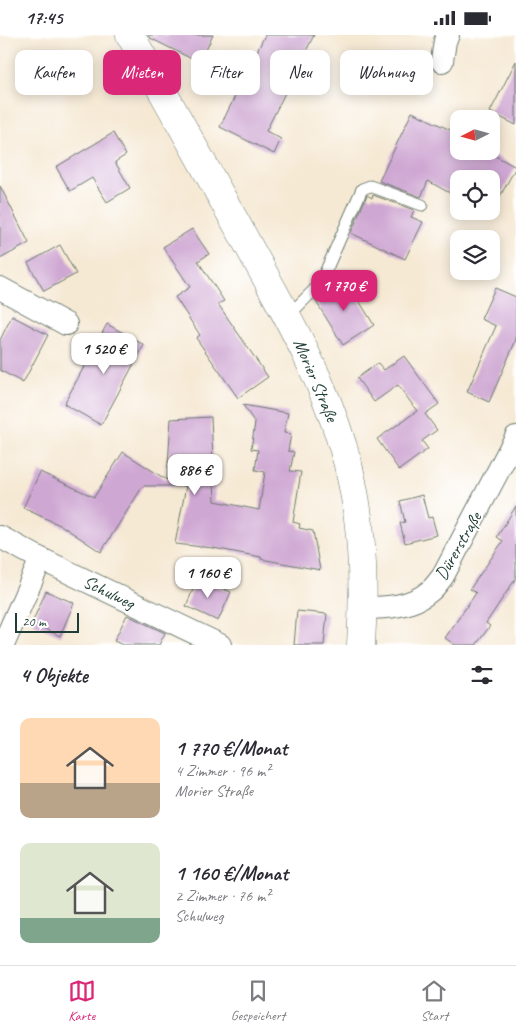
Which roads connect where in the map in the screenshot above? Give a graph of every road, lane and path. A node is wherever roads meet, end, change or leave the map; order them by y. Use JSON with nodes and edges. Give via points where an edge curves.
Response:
{"nodes":[{"id":1,"x":130,"y":35,"type":"edge"},
{"id":2,"x":448,"y":35,"type":"edge"},
{"id":3,"x":442,"y":61,"type":"dead end"},
{"id":4,"x":422,"y":205,"type":"dead end"},
{"id":5,"x":0,"y":289,"type":"edge"},
{"id":6,"x":288,"y":316,"type":"junction"},
{"id":7,"x":66,"y":324,"type":"dead end"},
{"id":8,"x":516,"y":437,"type":"edge"},
{"id":9,"x":0,"y":537,"type":"edge"},
{"id":10,"x":41,"y":559,"type":"junction"},
{"id":11,"x":363,"y":608,"type":"junction"},
{"id":12,"x":3,"y":645,"type":"edge"},
{"id":13,"x":220,"y":645,"type":"edge"},
{"id":14,"x":360,"y":645,"type":"edge"}],
"edges":[{"from":1,"to":6,"type":"main road","name":"Morier Straße"},
{"from":2,"to":3,"type":"street"},
{"from":4,"to":6,"type":"lane","via":[[370,187],[362,189],[320,284]]},
{"from":5,"to":7,"type":"street"},
{"from":6,"to":11,"type":"main road","name":"Morier Straße","via":[[327,400],[344,447],[359,528]]},
{"from":8,"to":11,"type":"street","name":"Dürerstraße","via":[[443,577],[429,592],[415,600],[397,606]]},
{"from":9,"to":10,"type":"street","name":"Schulweg"},
{"from":10,"to":12,"type":"street"},
{"from":10,"to":13,"type":"street","name":"Schulweg"},
{"from":11,"to":14,"type":"main road","name":"Morier Straße"}]}
